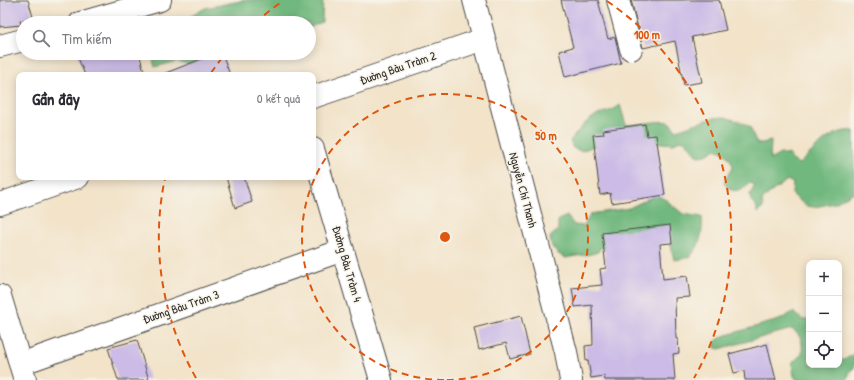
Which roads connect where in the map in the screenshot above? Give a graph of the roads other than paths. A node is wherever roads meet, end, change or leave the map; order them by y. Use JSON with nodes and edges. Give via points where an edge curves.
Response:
{"nodes":[{"id":1,"x":160,"y":0,"type":"edge"},
{"id":2,"x":474,"y":0,"type":"edge"},
{"id":3,"x":618,"y":0,"type":"edge"},
{"id":4,"x":104,"y":16,"type":"edge"},
{"id":5,"x":484,"y":39,"type":"junction"},
{"id":6,"x":16,"y":42,"type":"edge"},
{"id":7,"x":0,"y":46,"type":"edge"},
{"id":8,"x":631,"y":49,"type":"dead end"},
{"id":9,"x":316,"y":96,"type":"edge"},
{"id":10,"x":316,"y":159,"type":"edge"},
{"id":11,"x":69,"y":180,"type":"edge"},
{"id":12,"x":0,"y":204,"type":"edge"},
{"id":13,"x":342,"y":250,"type":"junction"},
{"id":14,"x":0,"y":296,"type":"edge"},
{"id":15,"x":23,"y":372,"type":"edge"},
{"id":16,"x":566,"y":379,"type":"edge"},
{"id":17,"x":381,"y":380,"type":"edge"}],
"edges":[{"from":1,"to":4,"type":"street"},
{"from":2,"to":5,"type":"street","name":"Nguyễn Chí Thanh"},
{"from":3,"to":8,"type":"street"},
{"from":5,"to":9,"type":"street","name":"Đường Bàu Tràm 2"},
{"from":5,"to":16,"type":"street","name":"Nguyễn Chí Thanh","via":[[566,352]]},
{"from":6,"to":7,"type":"street"},
{"from":10,"to":13,"type":"street","name":"Đường Bàu Tràm 4"},
{"from":11,"to":12,"type":"street"},
{"from":13,"to":15,"type":"street","name":"Đường Bàu Tràm 3"},
{"from":13,"to":17,"type":"street","name":"Đường Bàu Tràm 4"},
{"from":14,"to":15,"type":"street"}]}
